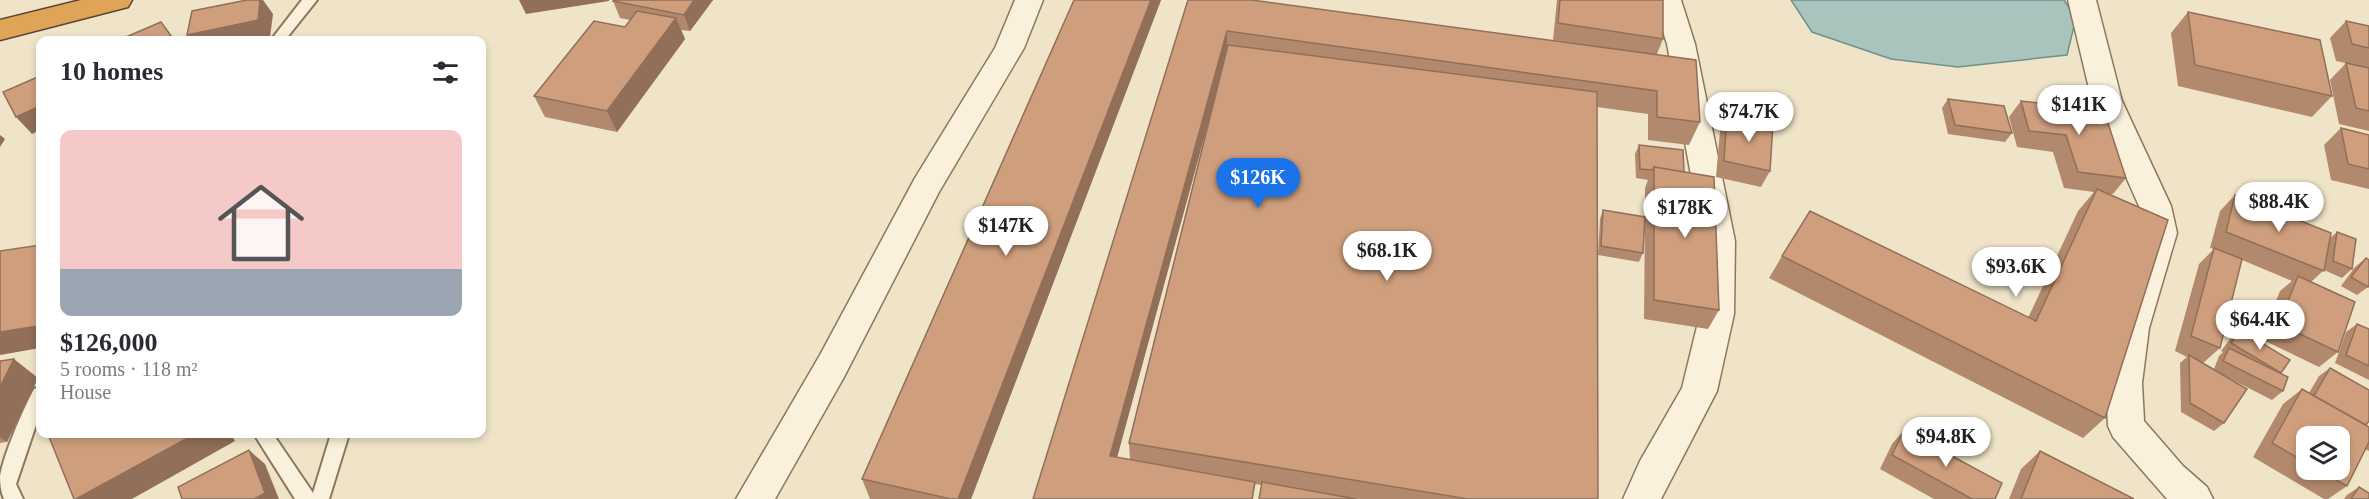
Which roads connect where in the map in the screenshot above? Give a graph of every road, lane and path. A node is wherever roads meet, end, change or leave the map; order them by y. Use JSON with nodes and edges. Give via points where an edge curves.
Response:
{"nodes":[{"id":1,"x":118,"y":0,"type":"edge"},
{"id":2,"x":310,"y":0,"type":"edge"},
{"id":3,"x":1029,"y":0,"type":"edge"},
{"id":4,"x":1667,"y":0,"type":"edge"},
{"id":5,"x":2082,"y":0,"type":"edge"},
{"id":6,"x":0,"y":30,"type":"edge"},
{"id":7,"x":281,"y":36,"type":"edge"},
{"id":8,"x":36,"y":402,"type":"edge"},
{"id":9,"x":266,"y":438,"type":"edge"},
{"id":10,"x":339,"y":438,"type":"edge"},
{"id":11,"x":14,"y":499,"type":"edge"},
{"id":12,"x":306,"y":499,"type":"edge"},
{"id":13,"x":320,"y":499,"type":"edge"},
{"id":14,"x":755,"y":499,"type":"edge"},
{"id":15,"x":1642,"y":499,"type":"edge"},
{"id":16,"x":2194,"y":499,"type":"edge"}],
"edges":[{"from":1,"to":6,"type":"highway"},
{"from":2,"to":7,"type":"lane"},
{"from":3,"to":14,"type":"street","via":[[1009,48],[927,187],[832,366]]},
{"from":4,"to":15,"type":"street","via":[[1681,44],[1719,241],[1717,314],[1699,391]]},
{"from":5,"to":16,"type":"street","via":[[2107,101],[2155,206],[2161,232],[2132,328],[2124,383],[2126,426],[2170,478]]},
{"from":8,"to":11,"type":"lane","via":[[7,484]]},
{"from":9,"to":12,"type":"lane"},
{"from":10,"to":13,"type":"lane"}]}
